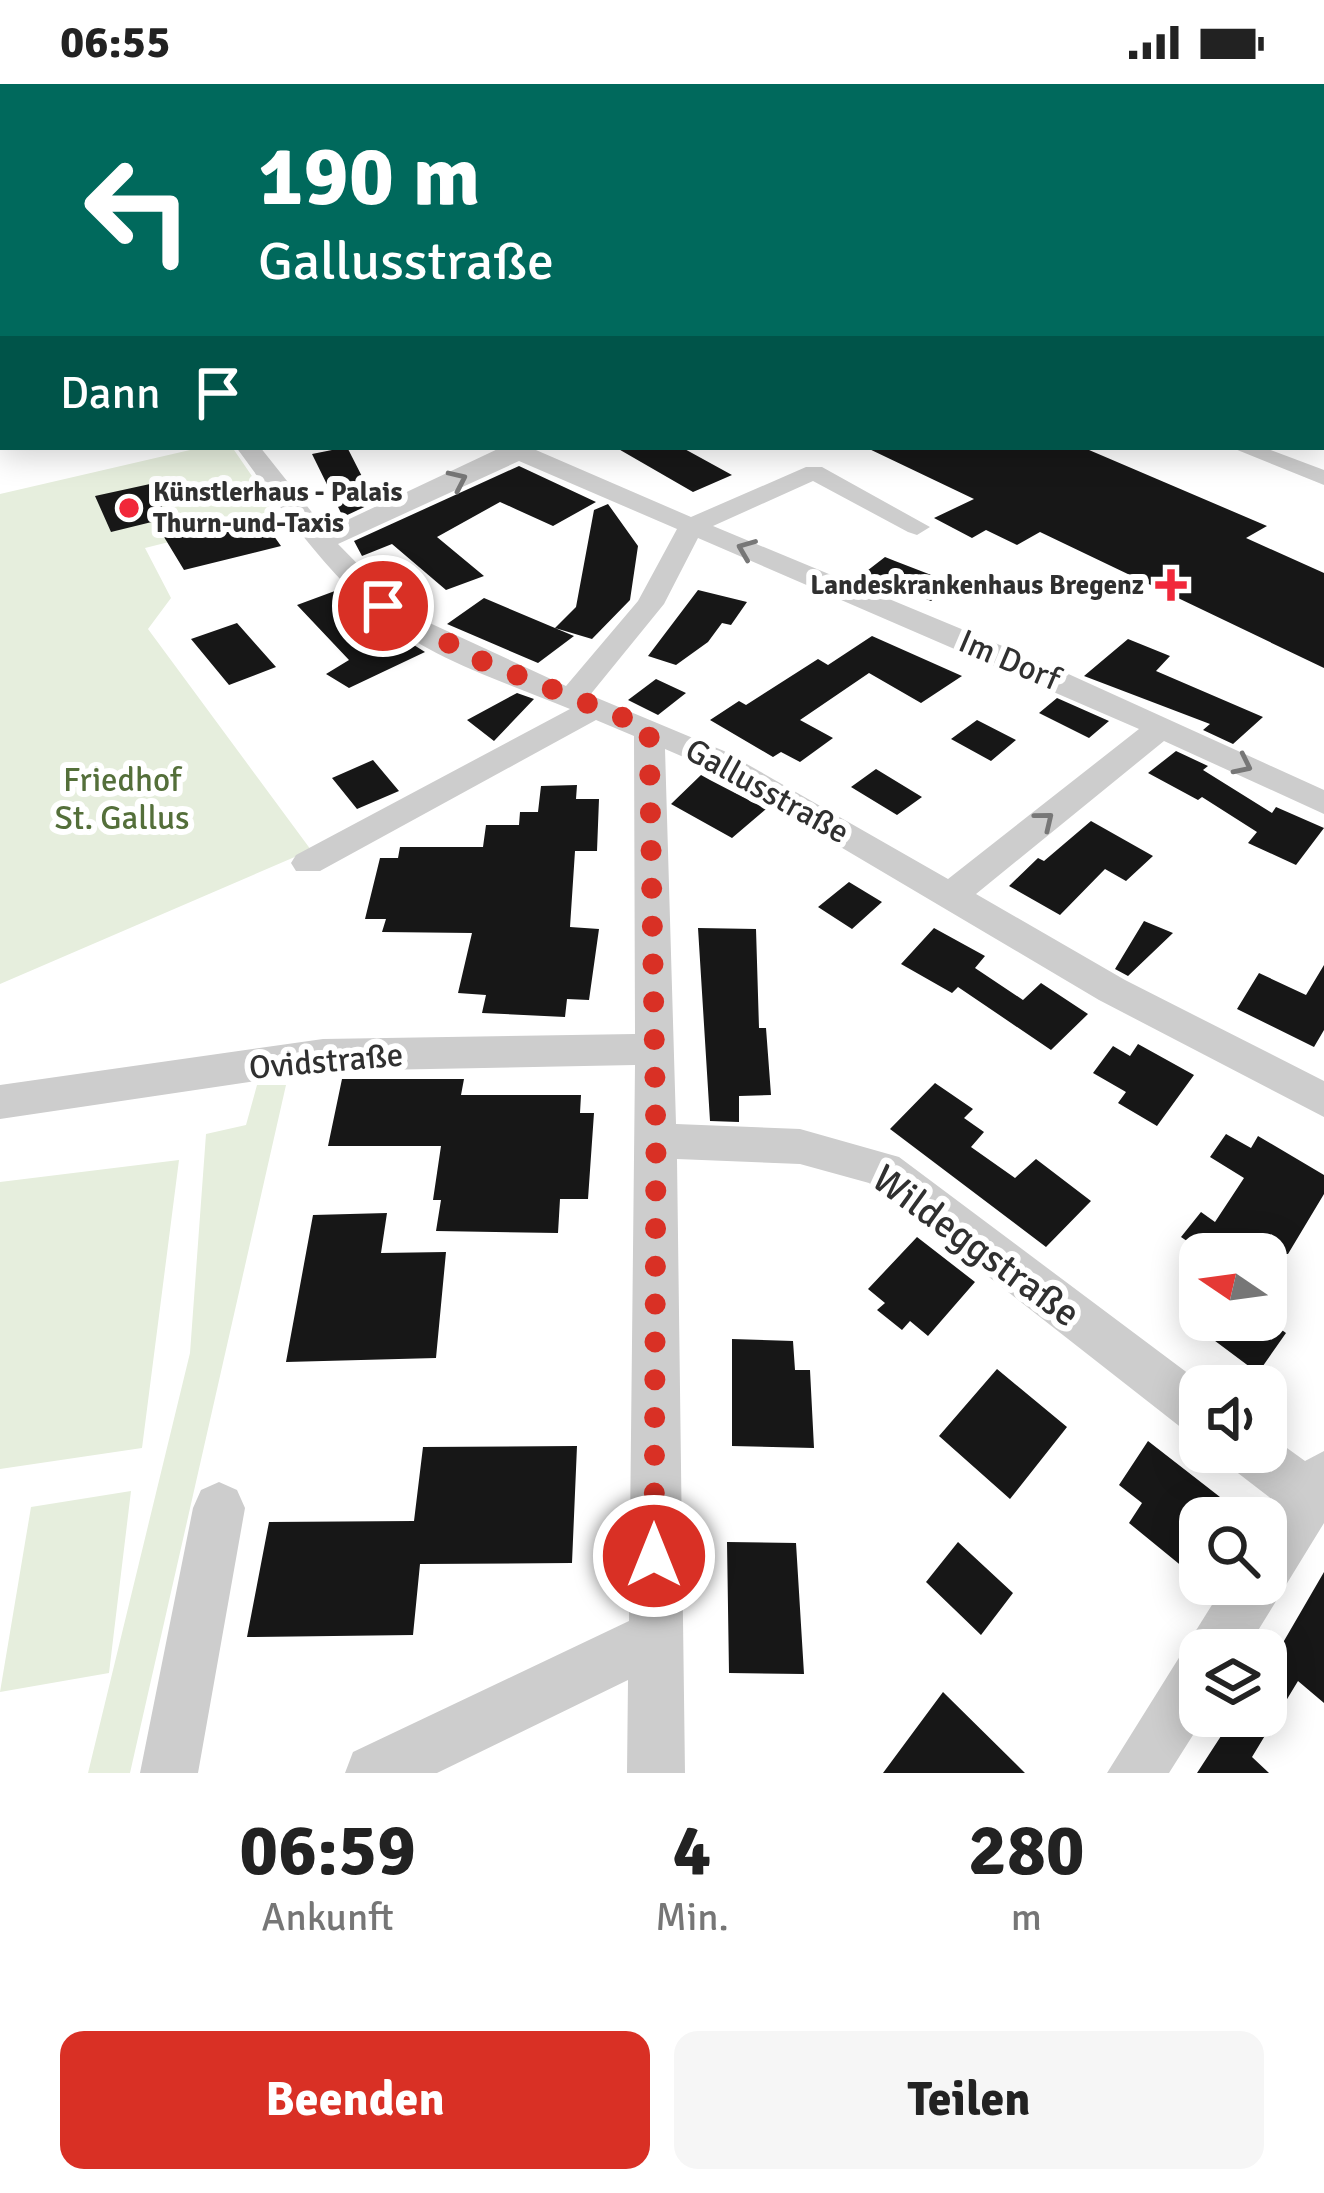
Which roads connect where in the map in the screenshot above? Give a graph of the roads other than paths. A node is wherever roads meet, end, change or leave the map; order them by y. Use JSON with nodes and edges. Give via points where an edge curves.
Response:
{"nodes":[{"id":1,"x":250,"y":450,"type":"edge"},
{"id":2,"x":514,"y":450,"type":"edge"},
{"id":3,"x":518,"y":450,"type":"edge"},
{"id":4,"x":1250,"y":450,"type":"edge"},
{"id":5,"x":1324,"y":478,"type":"edge"},
{"id":6,"x":692,"y":526,"type":"junction"},
{"id":7,"x":916,"y":527,"type":"dead end"},
{"id":8,"x":322,"y":542,"type":"junction"},
{"id":9,"x":585,"y":703,"type":"junction"},
{"id":10,"x":1163,"y":726,"type":"junction"},
{"id":11,"x":649,"y":728,"type":"junction"},
{"id":12,"x":1324,"y":803,"type":"edge"},
{"id":13,"x":308,"y":863,"type":"dead end"},
{"id":14,"x":954,"y":893,"type":"junction"},
{"id":15,"x":655,"y":1049,"type":"junction"},
{"id":16,"x":1324,"y":1100,"type":"edge"},
{"id":17,"x":0,"y":1102,"type":"edge"},
{"id":18,"x":656,"y":1142,"type":"junction"},
{"id":19,"x":1179,"y":1396,"type":"edge"},
{"id":20,"x":1287,"y":1470,"type":"edge"},
{"id":21,"x":1317,"y":1486,"type":"edge"},
{"id":22,"x":219,"y":1508,"type":"dead end"},
{"id":23,"x":1287,"y":1534,"type":"edge"},
{"id":24,"x":654,"y":1638,"type":"junction"},
{"id":25,"x":1179,"y":1705,"type":"edge"},
{"id":26,"x":169,"y":1773,"type":"edge"},
{"id":27,"x":374,"y":1773,"type":"edge"},
{"id":28,"x":656,"y":1773,"type":"edge"},
{"id":29,"x":1136,"y":1773,"type":"edge"}],
"edges":[{"from":1,"to":8,"type":"street","name":"Gallusstraße"},
{"from":8,"to":2,"type":"street","one_way":true},
{"from":3,"to":6,"type":"street","name":"Im Dorf"},
{"from":4,"to":5,"type":"street"},
{"from":6,"to":7,"type":"street","via":[[814,472]]},
{"from":6,"to":9,"type":"street"},
{"from":10,"to":6,"type":"street","name":"Im Dorf","one_way":true},
{"from":8,"to":9,"type":"street","name":"Gallusstraße","via":[[411,625]]},
{"from":9,"to":11,"type":"street","name":"Gallusstraße"},
{"from":9,"to":13,"type":"street"},
{"from":10,"to":12,"type":"street","name":"Im Dorf","one_way":true},
{"from":14,"to":10,"type":"street","one_way":true},
{"from":11,"to":14,"type":"street","name":"Gallusstraße"},
{"from":11,"to":15,"type":"street"},
{"from":14,"to":16,"type":"street","name":"Gallusstraße","via":[[1112,990]]},
{"from":15,"to":17,"type":"street","name":"Ovidstraße","via":[[323,1055]]},
{"from":15,"to":18,"type":"street"},
{"from":18,"to":19,"type":"street","name":"Wildeggstraße","via":[[834,1149],[884,1170]]},
{"from":18,"to":24,"type":"street"},
{"from":20,"to":21,"type":"street"},
{"from":21,"to":23,"type":"street"},
{"from":22,"to":26,"type":"street"},
{"from":24,"to":27,"type":"street"},
{"from":24,"to":28,"type":"street"},
{"from":25,"to":29,"type":"street"}]}
